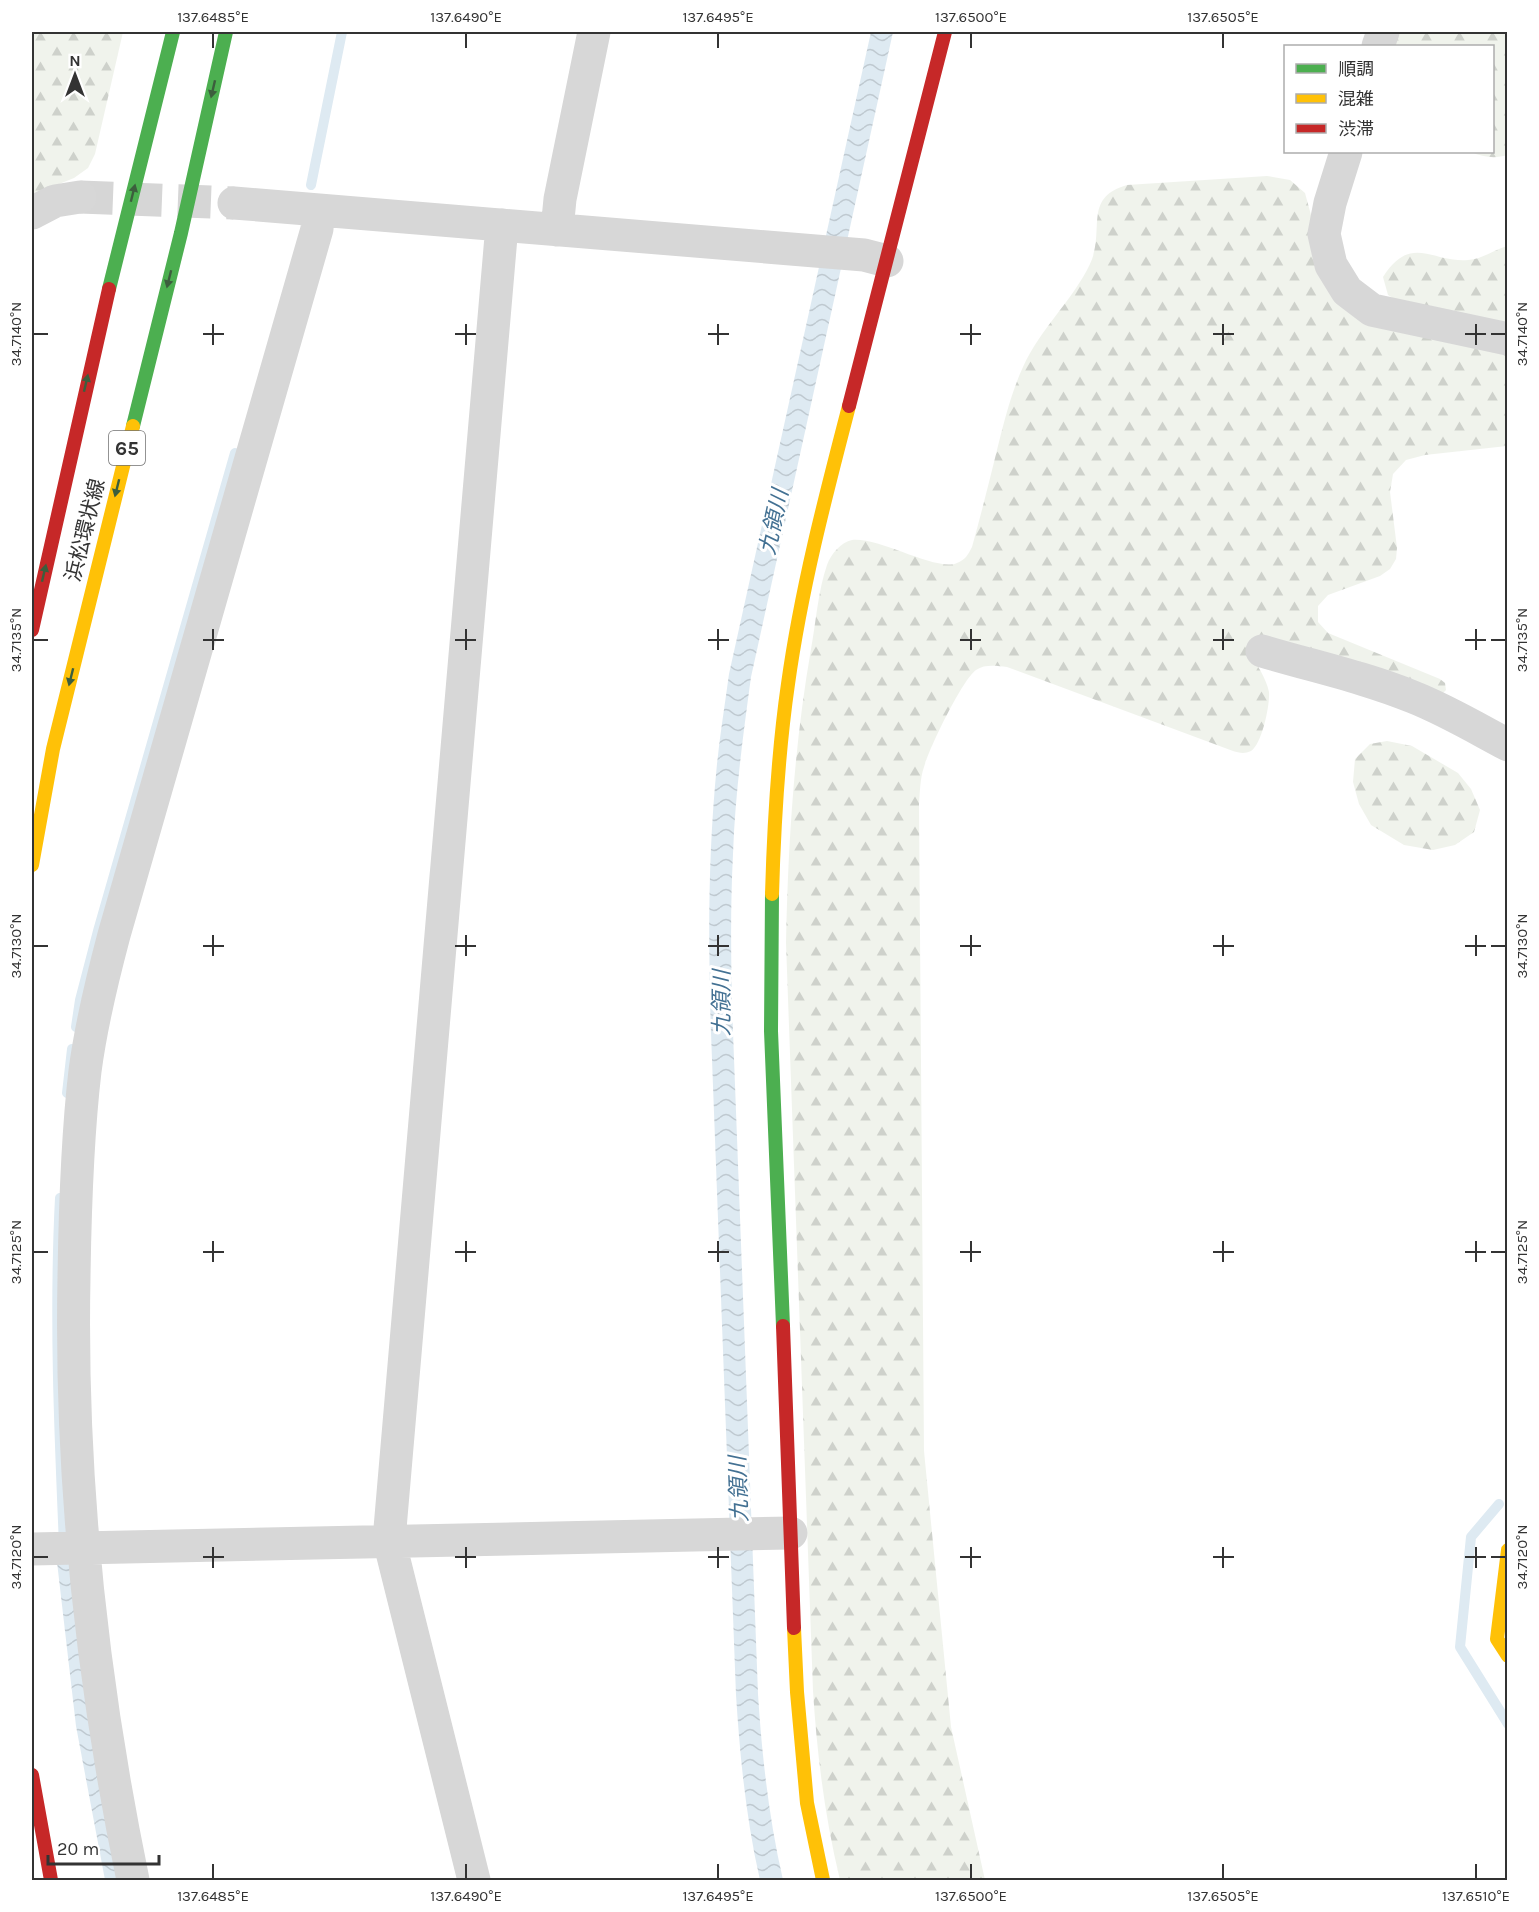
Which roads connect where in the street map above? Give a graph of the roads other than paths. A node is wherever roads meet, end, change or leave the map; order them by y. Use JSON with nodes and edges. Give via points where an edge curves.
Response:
{"nodes":[{"id":1,"x":173,"y":32,"type":"edge"},
{"id":2,"x":226,"y":32,"type":"edge"},
{"id":3,"x":594,"y":32,"type":"edge"},
{"id":4,"x":945,"y":32,"type":"edge"},
{"id":5,"x":1346,"y":153,"type":"edge"},
{"id":6,"x":80,"y":197,"type":"tunnel mouth"},
{"id":7,"x":234,"y":203,"type":"tunnel mouth"},
{"id":8,"x":318,"y":210,"type":"junction"},
{"id":9,"x":32,"y":213,"type":"edge"},
{"id":10,"x":502,"y":225,"type":"junction"},
{"id":11,"x":557,"y":230,"type":"junction"},
{"id":12,"x":886,"y":261,"type":"junction"},
{"id":13,"x":1508,"y":339,"type":"edge"},
{"id":14,"x":32,"y":630,"type":"edge"},
{"id":15,"x":1262,"y":651,"type":"dead end"},
{"id":16,"x":1508,"y":745,"type":"edge"},
{"id":17,"x":32,"y":865,"type":"edge"},
{"id":18,"x":781,"y":1533,"type":"junction"},
{"id":19,"x":389,"y":1540,"type":"junction"},
{"id":20,"x":60,"y":1547,"type":"edge"},
{"id":21,"x":1508,"y":1550,"type":"edge"},
{"id":22,"x":1508,"y":1656,"type":"edge"},
{"id":23,"x":32,"y":1775,"type":"edge"},
{"id":24,"x":51,"y":1881,"type":"edge"},
{"id":25,"x":133,"y":1881,"type":"edge"},
{"id":26,"x":474,"y":1881,"type":"edge"},
{"id":27,"x":823,"y":1881,"type":"edge"}],
"edges":[{"from":14,"to":1,"type":"street","name":"浜松環状線","one_way":true,"via":[[97,337]]},
{"from":2,"to":17,"type":"street","name":"浜松環状線","number":"65","one_way":true,"via":[[181,232],[53,749]]},
{"from":3,"to":11,"type":"street"},
{"from":4,"to":12,"type":"street"},
{"from":5,"to":13,"type":"street","via":[[1324,234],[1330,265],[1347,291],[1372,310]]},
{"from":6,"to":9,"type":"street","via":[[55,201]]},
{"from":7,"to":8,"type":"street"},
{"from":8,"to":10,"type":"street"},
{"from":8,"to":20,"type":"street","via":[[317,230],[97,1003],[85,1071],[75,1226],[74,1381]]},
{"from":10,"to":11,"type":"street"},
{"from":10,"to":19,"type":"street"},
{"from":11,"to":12,"type":"street","via":[[864,255]]},
{"from":12,"to":18,"type":"street","via":[[803,596],[778,769],[769,943]]},
{"from":15,"to":16,"type":"street","via":[[1413,697]]},
{"from":18,"to":19,"type":"street"},
{"from":18,"to":27,"type":"street","via":[[807,1803]]},
{"from":19,"to":20,"type":"street"},
{"from":19,"to":26,"type":"street"},
{"from":20,"to":25,"type":"street","via":[[91,1628]]},
{"from":21,"to":22,"type":"street","via":[[1497,1639]]},
{"from":23,"to":24,"type":"street"}]}
